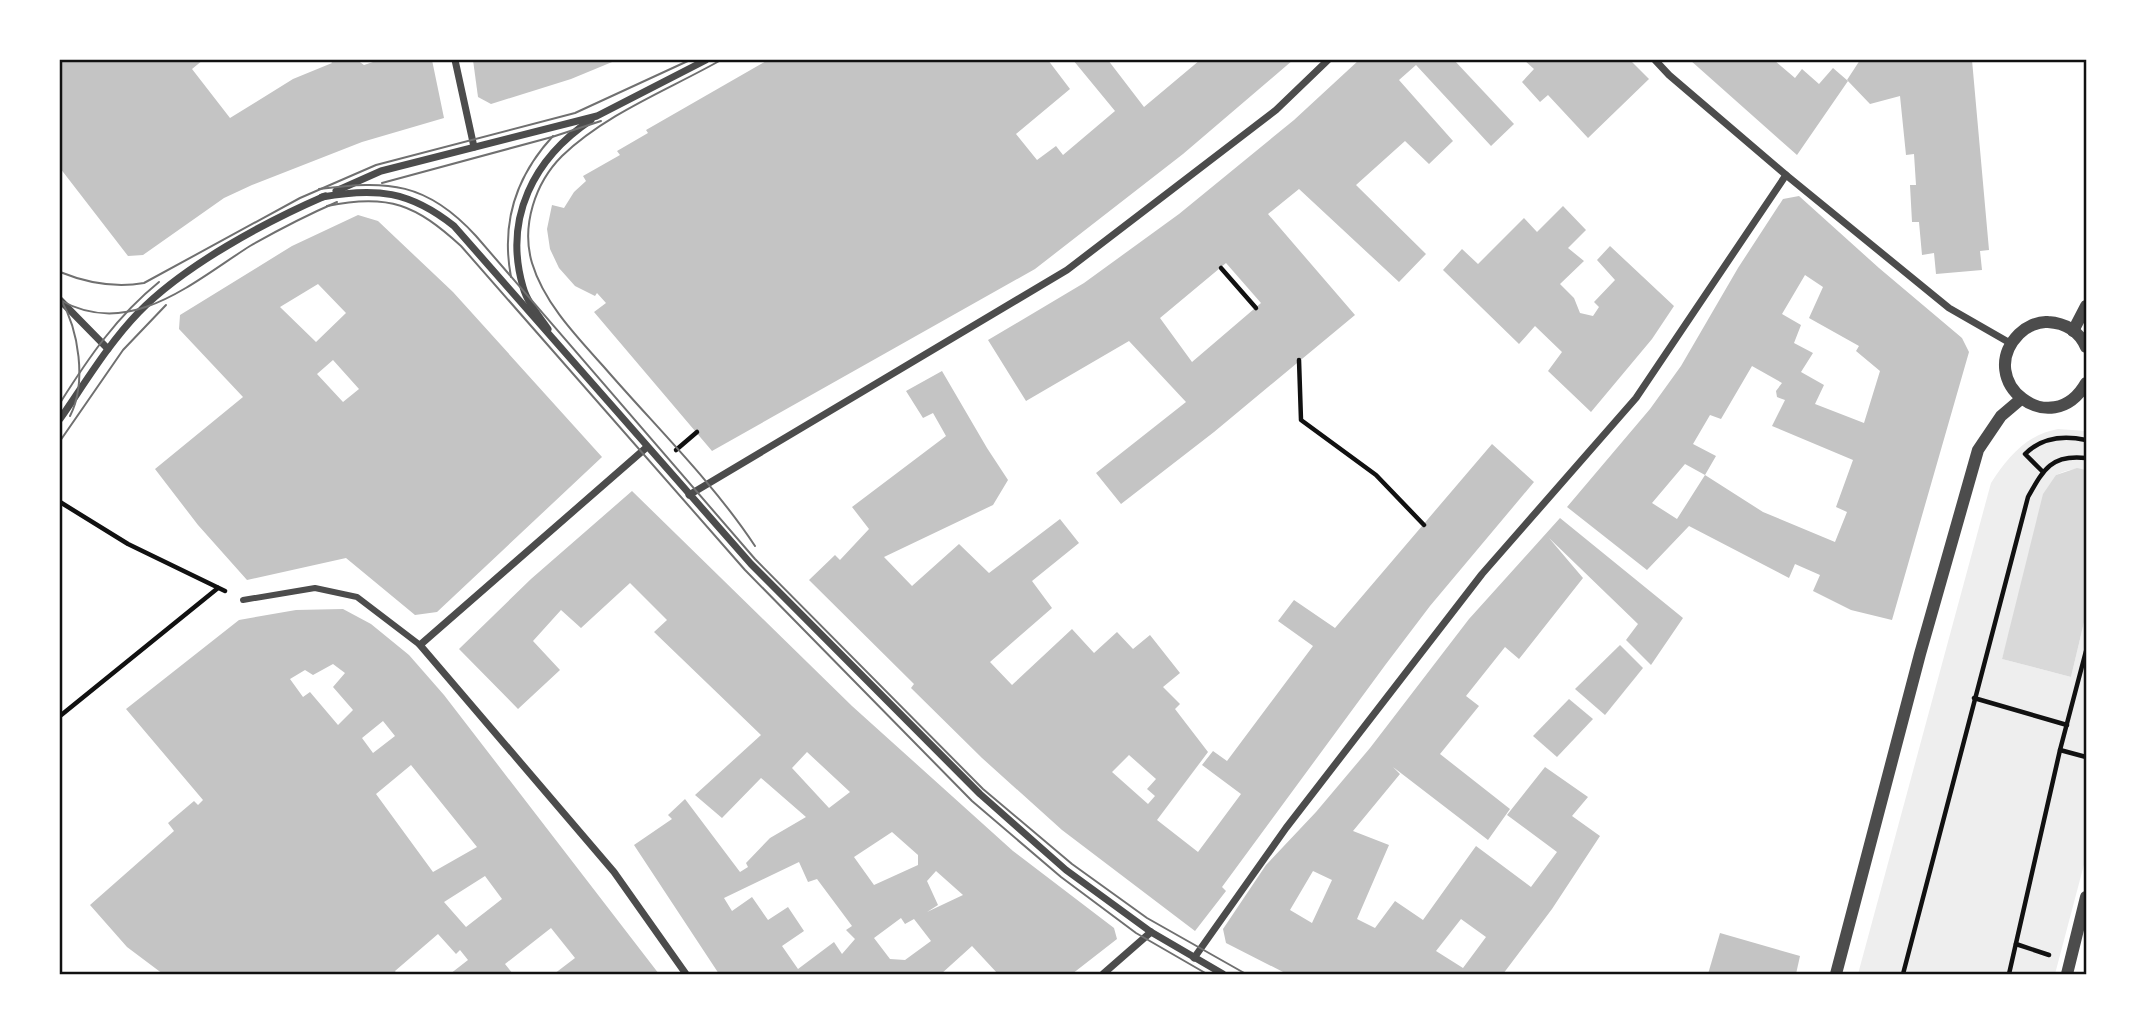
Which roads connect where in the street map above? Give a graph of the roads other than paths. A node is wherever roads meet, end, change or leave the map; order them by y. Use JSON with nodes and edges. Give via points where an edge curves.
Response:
{"nodes":[{"id":1,"x":455,"y":60,"type":"edge"},
{"id":2,"x":706,"y":60,"type":"edge"},
{"id":3,"x":1328,"y":60,"type":"edge"},
{"id":4,"x":1655,"y":60,"type":"edge"},
{"id":5,"x":597,"y":116,"type":"junction"},
{"id":6,"x":474,"y":147,"type":"junction"},
{"id":7,"x":1786,"y":175,"type":"junction"},
{"id":8,"x":321,"y":197,"type":"junction"},
{"id":9,"x":60,"y":300,"type":"edge"},
{"id":10,"x":2087,"y":306,"type":"edge"},
{"id":11,"x":2073,"y":331,"type":"junction"},
{"id":12,"x":2010,"y":343,"type":"junction"},
{"id":13,"x":2087,"y":347,"type":"edge"},
{"id":14,"x":108,"y":349,"type":"junction"},
{"id":15,"x":561,"y":350,"type":"junction"},
{"id":16,"x":2086,"y":385,"type":"edge"},
{"id":17,"x":2021,"y":399,"type":"junction"},
{"id":18,"x":60,"y":419,"type":"edge"},
{"id":19,"x":647,"y":447,"type":"junction"},
{"id":20,"x":689,"y":495,"type":"junction"},
{"id":21,"x":243,"y":600,"type":"road end"},
{"id":22,"x":420,"y":645,"type":"junction"},
{"id":23,"x":2087,"y":897,"type":"edge"},
{"id":24,"x":1150,"y":932,"type":"junction"},
{"id":25,"x":1194,"y":958,"type":"junction"},
{"id":26,"x":2068,"y":968,"type":"edge"},
{"id":27,"x":686,"y":975,"type":"edge"},
{"id":28,"x":1103,"y":975,"type":"edge"},
{"id":29,"x":1223,"y":975,"type":"edge"},
{"id":30,"x":1836,"y":975,"type":"edge"}],
"edges":[{"from":1,"to":6,"type":"street"},
{"from":2,"to":5,"type":"street"},
{"from":3,"to":20,"type":"street","via":[[1276,110],[1068,270]]},
{"from":4,"to":7,"type":"street"},
{"from":5,"to":6,"type":"street"},
{"from":5,"to":15,"type":"street","via":[[577,129],[542,165],[521,209],[517,229],[523,288]]},
{"from":6,"to":8,"type":"street","via":[[381,171]]},
{"from":7,"to":12,"type":"street","via":[[1949,308]]},
{"from":7,"to":25,"type":"street","via":[[1636,398],[1482,574],[1286,828]]},
{"from":8,"to":14,"type":"street","via":[[185,273],[141,310]]},
{"from":8,"to":15,"type":"street","via":[[383,192],[401,195],[439,214]]},
{"from":9,"to":14,"type":"street"},
{"from":10,"to":11,"type":"street"},
{"from":11,"to":12,"type":"street","via":[[2045,321],[2025,328]]},
{"from":11,"to":13,"type":"street"},
{"from":12,"to":17,"type":"street","via":[[2004,360],[2006,378]]},
{"from":14,"to":18,"type":"street"},
{"from":15,"to":19,"type":"street"},
{"from":16,"to":17,"type":"street","via":[[2079,396],[2061,407],[2039,408]]},
{"from":17,"to":30,"type":"street","via":[[2001,416],[1978,450]]},
{"from":19,"to":20,"type":"street"},
{"from":19,"to":22,"type":"street"},
{"from":20,"to":24,"type":"street","via":[[751,564],[980,794],[1066,870]]},
{"from":21,"to":22,"type":"street","via":[[315,588],[357,597]]},
{"from":22,"to":27,"type":"street","via":[[614,872]]},
{"from":23,"to":26,"type":"street"},
{"from":24,"to":25,"type":"street"},
{"from":24,"to":28,"type":"street"},
{"from":25,"to":29,"type":"street"}]}
